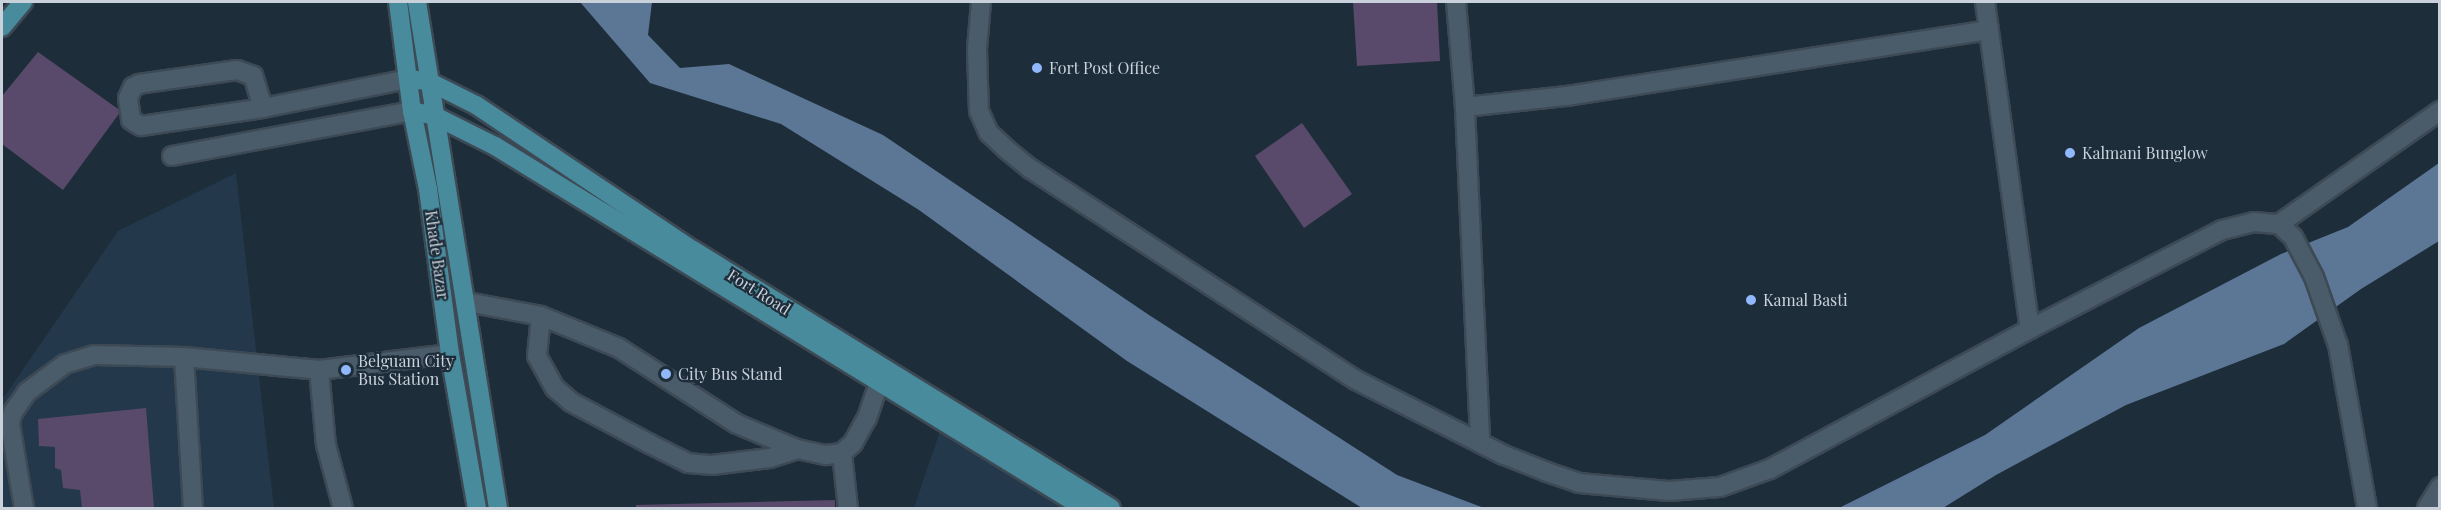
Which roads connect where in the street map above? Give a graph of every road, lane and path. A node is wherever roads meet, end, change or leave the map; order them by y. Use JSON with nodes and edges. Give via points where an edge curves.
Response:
{"nodes":[{"id":1,"x":23,"y":2,"type":"edge"},
{"id":2,"x":398,"y":2,"type":"edge"},
{"id":3,"x":417,"y":2,"type":"edge"},
{"id":4,"x":981,"y":2,"type":"edge"},
{"id":5,"x":1456,"y":2,"type":"edge"},
{"id":6,"x":1985,"y":2,"type":"edge"},
{"id":7,"x":2,"y":27,"type":"edge"},
{"id":8,"x":1989,"y":30,"type":"junction"},
{"id":9,"x":408,"y":79,"type":"junction"},
{"id":10,"x":428,"y":81,"type":"junction"},
{"id":11,"x":1465,"y":107,"type":"junction"},
{"id":12,"x":263,"y":108,"type":"junction"},
{"id":13,"x":412,"y":111,"type":"junction"},
{"id":14,"x":2439,"y":111,"type":"edge"},
{"id":15,"x":435,"y":116,"type":"junction"},
{"id":16,"x":172,"y":156,"type":"dead end"},
{"id":17,"x":2279,"y":224,"type":"junction"},
{"id":18,"x":467,"y":302,"type":"junction"},
{"id":19,"x":541,"y":316,"type":"junction"},
{"id":20,"x":2030,"y":329,"type":"junction"},
{"id":21,"x":450,"y":354,"type":"junction"},
{"id":22,"x":184,"y":357,"type":"junction"},
{"id":23,"x":319,"y":370,"type":"junction"},
{"id":24,"x":882,"y":377,"type":"junction"},
{"id":25,"x":1480,"y":443,"type":"junction"},
{"id":26,"x":797,"y":449,"type":"junction"},
{"id":27,"x":842,"y":453,"type":"junction"},
{"id":28,"x":2439,"y":487,"type":"edge"},
{"id":29,"x":24,"y":508,"type":"edge"},
{"id":30,"x":193,"y":508,"type":"edge"},
{"id":31,"x":343,"y":508,"type":"edge"},
{"id":32,"x":477,"y":508,"type":"edge"},
{"id":33,"x":498,"y":508,"type":"edge"},
{"id":34,"x":848,"y":508,"type":"edge"},
{"id":35,"x":1084,"y":508,"type":"edge"},
{"id":36,"x":1111,"y":508,"type":"edge"},
{"id":37,"x":2367,"y":508,"type":"edge"},
{"id":38,"x":2427,"y":508,"type":"edge"}],
"edges":[{"from":1,"to":7,"type":"main road"},
{"from":2,"to":9,"type":"main road","name":"Khade Bazar"},
{"from":3,"to":10,"type":"main road"},
{"from":4,"to":25,"type":"street","via":[[977,49],[980,111],[988,133],[1006,149],[1356,380]]},
{"from":5,"to":11,"type":"street"},
{"from":6,"to":8,"type":"street"},
{"from":8,"to":11,"type":"street","via":[[1567,96]]},
{"from":8,"to":20,"type":"street"},
{"from":9,"to":10,"type":"main road","name":"Fort Road"},
{"from":9,"to":12,"type":"street"},
{"from":9,"to":13,"type":"main road","name":"Khade Bazar"},
{"from":10,"to":15,"type":"main road"},
{"from":10,"to":24,"type":"main road","name":"Fort Road","via":[[476,105]]},
{"from":11,"to":25,"type":"street"},
{"from":12,"to":12,"type":"street","via":[[253,76],[237,70],[139,84],[128,98],[131,120],[141,126]]},
{"from":13,"to":15,"type":"main road","name":"Fort Road"},
{"from":13,"to":16,"type":"street"},
{"from":13,"to":21,"type":"main road","name":"Khade Bazar","via":[[428,189]]},
{"from":14,"to":17,"type":"street"},
{"from":15,"to":18,"type":"main road"},
{"from":15,"to":24,"type":"main road","name":"Fort Road","via":[[495,146]]},
{"from":17,"to":20,"type":"street","via":[[2254,222],[2223,230]]},
{"from":17,"to":37,"type":"street","via":[[2293,237],[2314,277],[2338,345]]},
{"from":18,"to":19,"type":"street"},
{"from":18,"to":33,"type":"main road"},
{"from":19,"to":26,"type":"street","via":[[619,348],[737,424]]},
{"from":19,"to":26,"type":"street","via":[[537,356],[555,388],[571,402],[650,444],[688,463],[712,465],[770,458]]},
{"from":20,"to":25,"type":"street","via":[[1770,469],[1720,487],[1669,491],[1579,483]]},
{"from":21,"to":23,"type":"street"},
{"from":21,"to":32,"type":"main road","name":"Khade Bazar"},
{"from":22,"to":23,"type":"street"},
{"from":22,"to":29,"type":"street","via":[[95,355],[65,364],[27,392],[18,402],[10,423]]},
{"from":22,"to":30,"type":"street"},
{"from":23,"to":31,"type":"street","via":[[326,445]]},
{"from":24,"to":27,"type":"street","via":[[867,418],[853,443]]},
{"from":24,"to":35,"type":"main road","name":"Fort Road"},
{"from":24,"to":36,"type":"main road","name":"Fort Road"},
{"from":26,"to":27,"type":"street","via":[[826,456]]},
{"from":27,"to":34,"type":"street"},
{"from":28,"to":38,"type":"street"}]}
